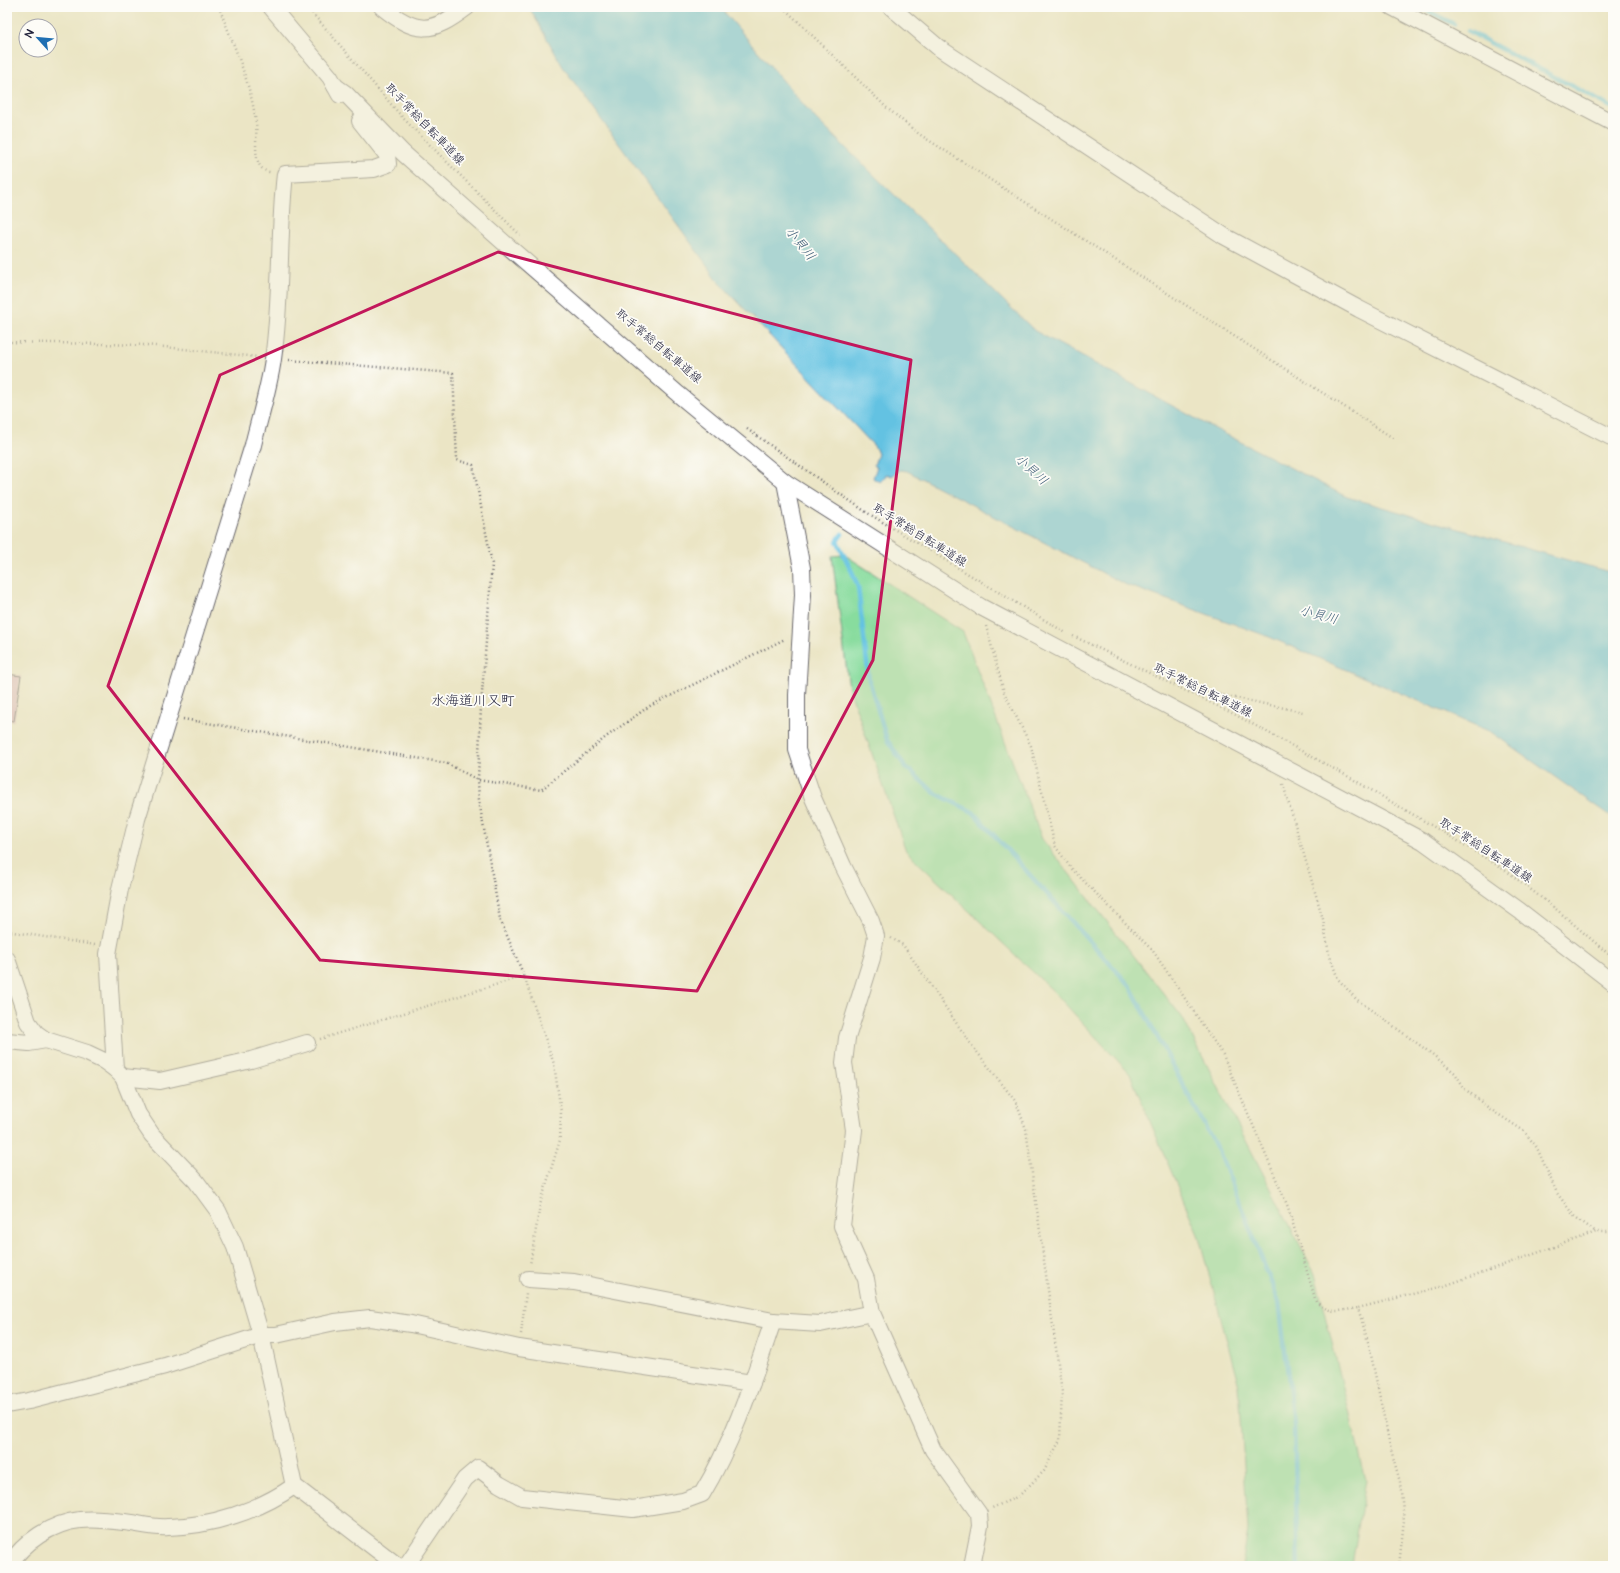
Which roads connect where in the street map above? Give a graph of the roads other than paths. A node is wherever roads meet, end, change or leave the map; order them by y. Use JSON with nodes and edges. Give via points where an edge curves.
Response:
{"nodes":[{"id":1,"x":271,"y":7,"type":"edge"},
{"id":2,"x":382,"y":7,"type":"edge"},
{"id":3,"x":467,"y":7,"type":"edge"},
{"id":4,"x":891,"y":7,"type":"edge"},
{"id":5,"x":1392,"y":7,"type":"edge"},
{"id":6,"x":335,"y":86,"type":"junction"},
{"id":7,"x":1613,"y":122,"type":"edge"},
{"id":8,"x":1613,"y":438,"type":"edge"},
{"id":9,"x":785,"y":482,"type":"junction"},
{"id":10,"x":7,"y":959,"type":"edge"},
{"id":11,"x":1613,"y":983,"type":"edge"},
{"id":12,"x":46,"y":1040,"type":"junction"},
{"id":13,"x":7,"y":1041,"type":"edge"},
{"id":14,"x":307,"y":1043,"type":"road end"},
{"id":15,"x":119,"y":1073,"type":"junction"},
{"id":16,"x":528,"y":1279,"type":"road end"},
{"id":17,"x":872,"y":1313,"type":"junction"},
{"id":18,"x":773,"y":1321,"type":"junction"},
{"id":19,"x":261,"y":1335,"type":"junction"},
{"id":20,"x":752,"y":1383,"type":"junction"},
{"id":21,"x":7,"y":1405,"type":"edge"},
{"id":22,"x":294,"y":1486,"type":"junction"},
{"id":23,"x":8,"y":1566,"type":"edge"},
{"id":24,"x":398,"y":1566,"type":"edge"},
{"id":25,"x":406,"y":1566,"type":"edge"},
{"id":26,"x":972,"y":1566,"type":"edge"}],
"edges":[{"from":1,"to":6,"type":"street"},
{"from":2,"to":3,"type":"street","via":[[397,20],[412,27],[439,24]]},
{"from":4,"to":8,"type":"street","via":[[939,48],[1224,236],[1359,309]]},
{"from":5,"to":7,"type":"street"},
{"from":6,"to":9,"type":"street","via":[[345,93],[403,153],[516,254],[678,394]]},
{"from":6,"to":15,"type":"street","via":[[386,155],[388,164],[374,169],[286,174],[281,216],[279,294],[273,359],[253,445],[137,819],[109,947],[110,1004]]},
{"from":9,"to":11,"type":"street","via":[[981,607],[1423,841],[1520,910]]},
{"from":9,"to":17,"type":"street","via":[[802,568],[797,750],[813,798],[876,936],[872,958],[847,1038],[844,1063],[854,1130],[842,1226],[866,1279]]},
{"from":10,"to":12,"type":"street","via":[[28,1022],[36,1033]]},
{"from":12,"to":13,"type":"street","via":[[29,1043]]},
{"from":12,"to":15,"type":"street","via":[[87,1053],[104,1061]]},
{"from":14,"to":15,"type":"street","via":[[252,1060],[160,1081]]},
{"from":15,"to":19,"type":"street","via":[[138,1114],[152,1135],[196,1181],[218,1210],[235,1247]]},
{"from":16,"to":18,"type":"street","via":[[574,1282]]},
{"from":17,"to":18,"type":"street","via":[[820,1324]]},
{"from":17,"to":26,"type":"street","via":[[933,1450],[979,1514],[980,1526]]},
{"from":18,"to":20,"type":"street"},
{"from":19,"to":20,"type":"street","via":[[276,1335],[335,1322],[370,1318],[411,1324],[519,1348]]},
{"from":19,"to":21,"type":"street","via":[[165,1366]]},
{"from":19,"to":22,"type":"street"},
{"from":20,"to":25,"type":"street","via":[[722,1457],[702,1494],[683,1501],[633,1509],[522,1497],[478,1468],[465,1479]]},
{"from":22,"to":23,"type":"street","via":[[272,1501],[242,1513],[208,1522],[168,1527],[79,1520],[44,1531],[15,1556]]},
{"from":22,"to":24,"type":"street"}]}
